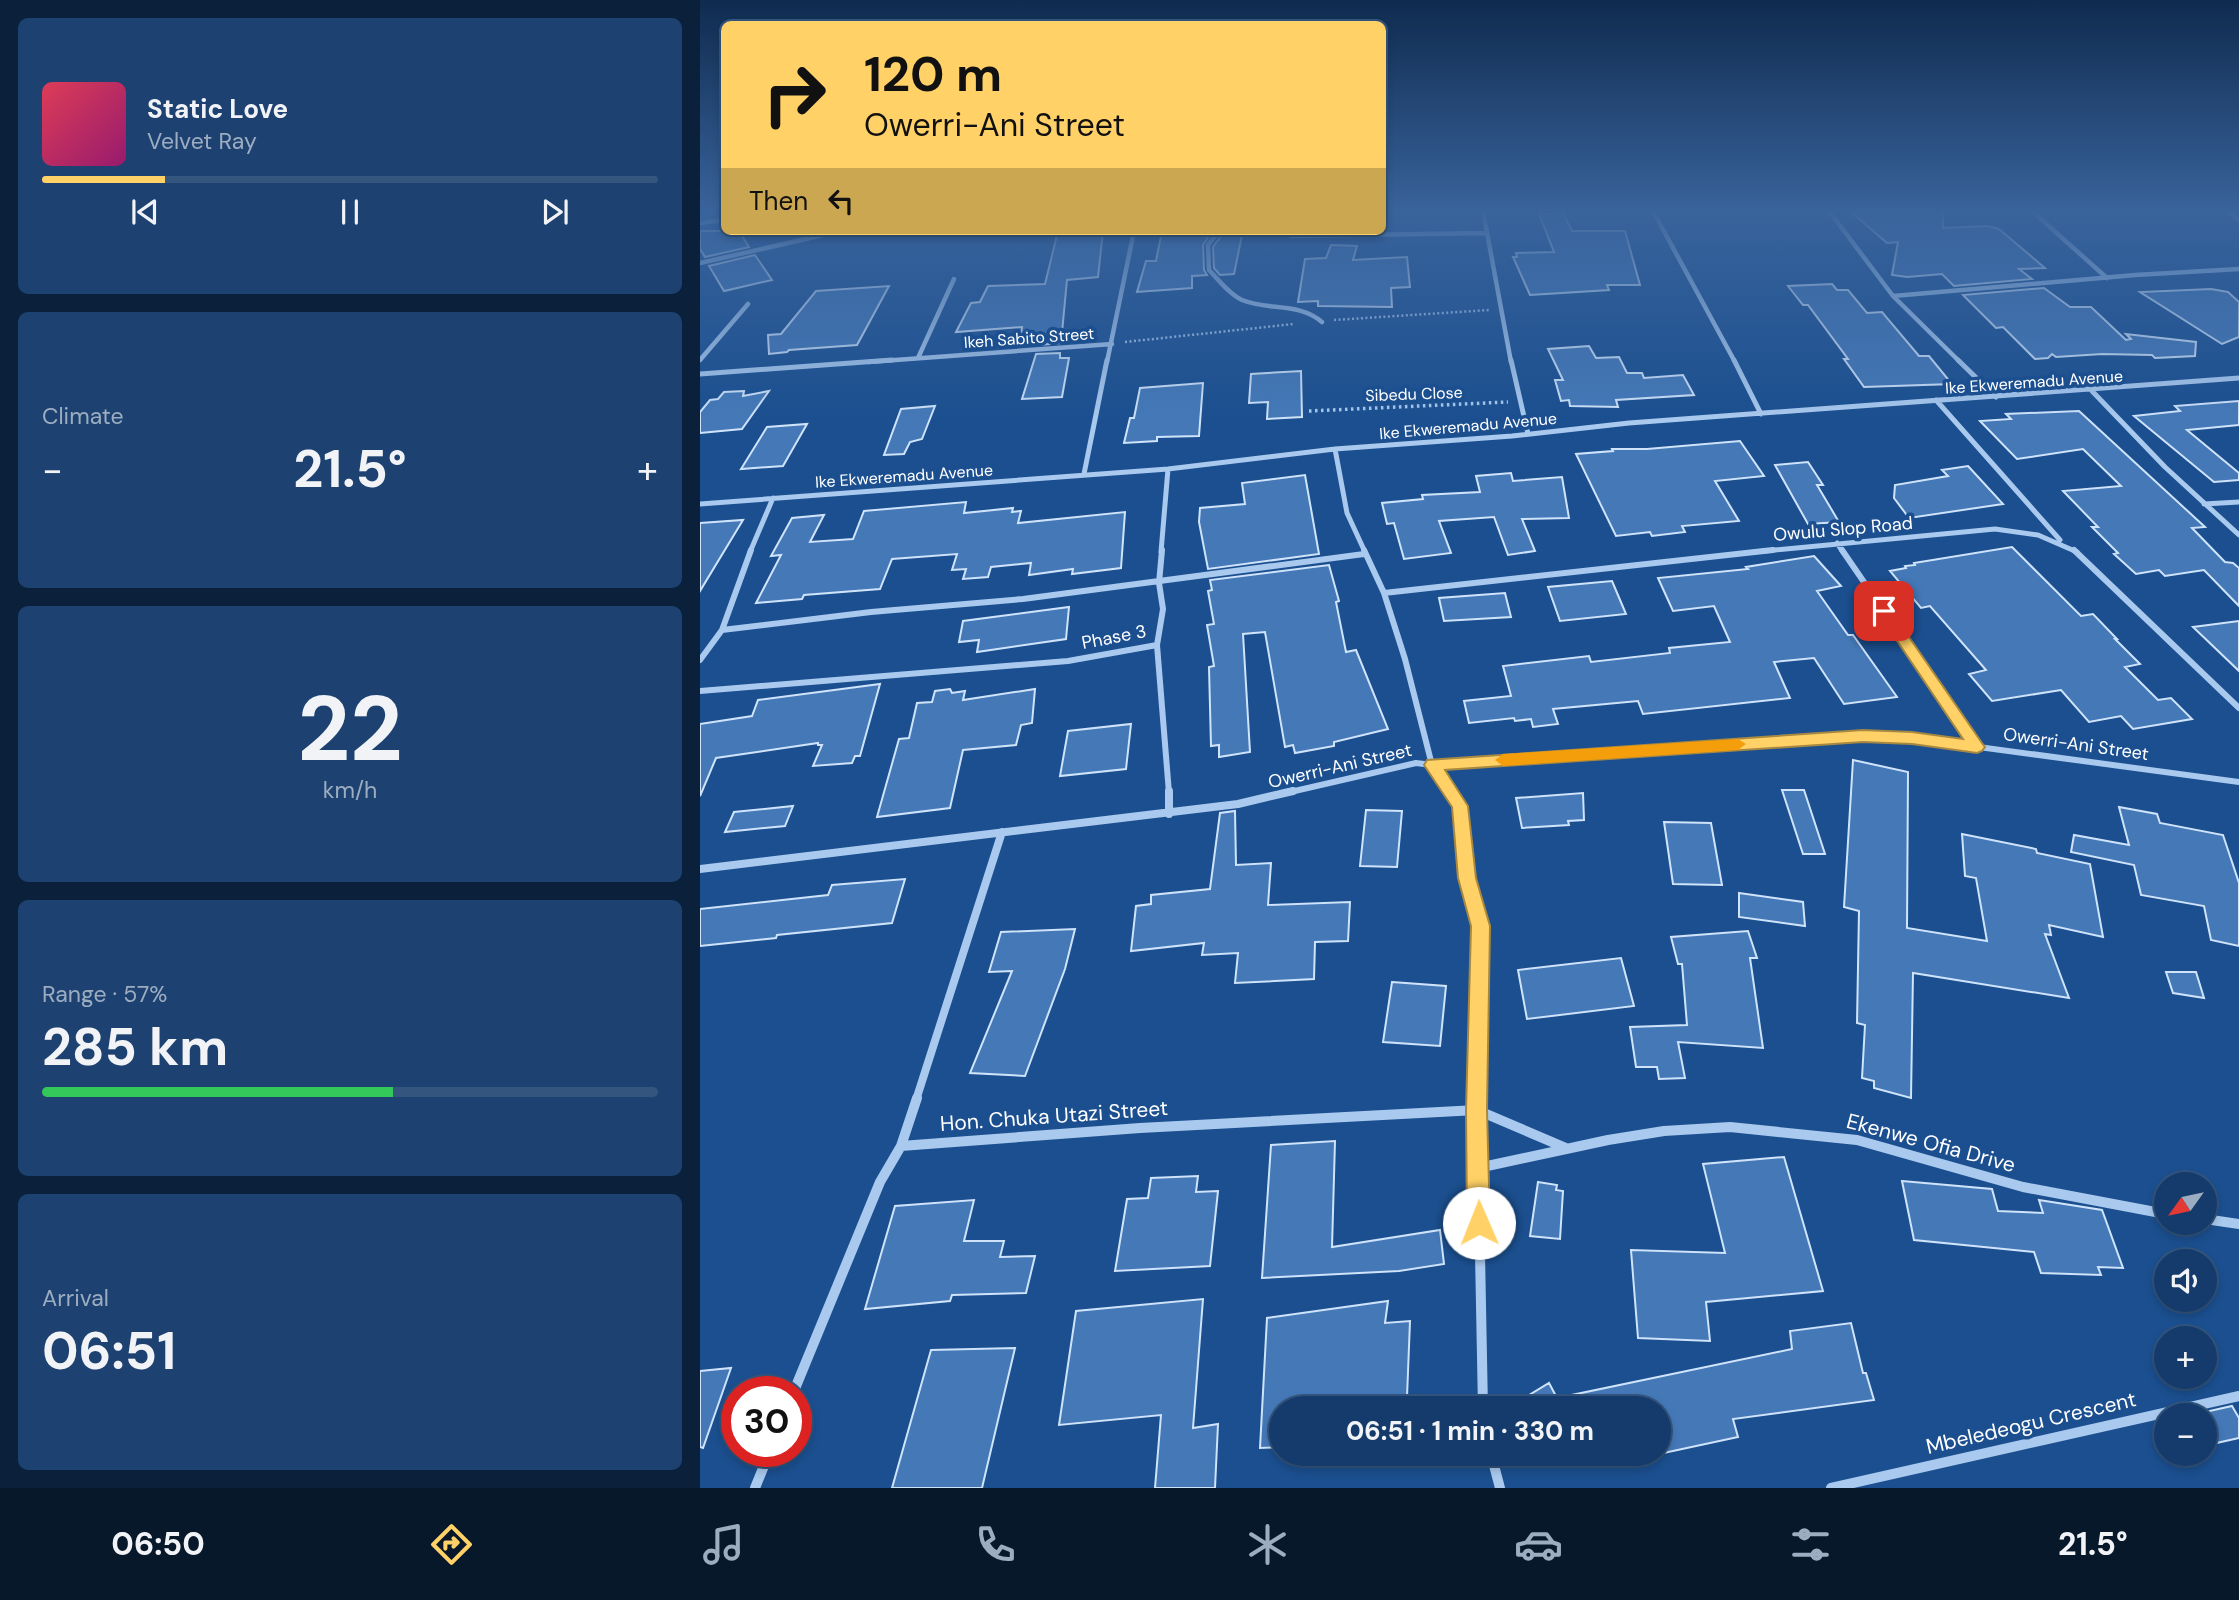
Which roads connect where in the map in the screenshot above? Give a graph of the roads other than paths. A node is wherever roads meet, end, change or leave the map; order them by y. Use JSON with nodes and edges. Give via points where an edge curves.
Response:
{"nodes":[{"id":1,"x":953,"y":280,"type":"edge"},
{"id":2,"x":1125,"y":280,"type":"edge"},
{"id":3,"x":1219,"y":280,"type":"edge"},
{"id":4,"x":1496,"y":280,"type":"edge"},
{"id":5,"x":1692,"y":280,"type":"edge"},
{"id":6,"x":1881,"y":280,"type":"edge"},
{"id":7,"x":2079,"y":280,"type":"edge"},
{"id":8,"x":1893,"y":296,"type":"junction"},
{"id":9,"x":748,"y":304,"type":"dead end"},
{"id":10,"x":1322,"y":321,"type":"road end"},
{"id":11,"x":1112,"y":344,"type":"junction"},
{"id":12,"x":918,"y":358,"type":"junction"},
{"id":13,"x":700,"y":360,"type":"edge"},
{"id":14,"x":700,"y":374,"type":"edge"},
{"id":15,"x":2239,"y":379,"type":"edge"},
{"id":16,"x":2092,"y":391,"type":"junction"},
{"id":17,"x":1996,"y":397,"type":"junction"},
{"id":18,"x":1936,"y":400,"type":"junction"},
{"id":19,"x":1761,"y":414,"type":"junction"},
{"id":20,"x":1528,"y":434,"type":"junction"},
{"id":21,"x":1335,"y":449,"type":"junction"},
{"id":22,"x":1168,"y":469,"type":"junction"},
{"id":23,"x":1084,"y":474,"type":"junction"},
{"id":24,"x":773,"y":498,"type":"junction"},
{"id":25,"x":2239,"y":502,"type":"edge"},
{"id":26,"x":700,"y":504,"type":"edge"},
{"id":27,"x":2204,"y":504,"type":"junction"},
{"id":28,"x":2239,"y":535,"type":"edge"},
{"id":29,"x":2060,"y":541,"type":"junction"},
{"id":30,"x":1837,"y":543,"type":"junction"},
{"id":31,"x":1364,"y":554,"type":"junction"},
{"id":32,"x":1159,"y":583,"type":"junction"},
{"id":33,"x":1384,"y":593,"type":"junction"},
{"id":34,"x":722,"y":629,"type":"junction"},
{"id":35,"x":1157,"y":645,"type":"junction"},
{"id":36,"x":700,"y":660,"type":"edge"},
{"id":37,"x":700,"y":691,"type":"edge"},
{"id":38,"x":2239,"y":708,"type":"edge"},
{"id":39,"x":1977,"y":747,"type":"junction"},
{"id":40,"x":1433,"y":765,"type":"junction"},
{"id":41,"x":2239,"y":782,"type":"edge"},
{"id":42,"x":1169,"y":814,"type":"junction"},
{"id":43,"x":1002,"y":832,"type":"junction"},
{"id":44,"x":700,"y":869,"type":"edge"},
{"id":45,"x":1477,"y":1110,"type":"junction"},
{"id":46,"x":901,"y":1146,"type":"junction"},
{"id":47,"x":1566,"y":1148,"type":"junction"},
{"id":48,"x":1478,"y":1168,"type":"junction"},
{"id":49,"x":2154,"y":1212,"type":"edge"},
{"id":50,"x":2217,"y":1221,"type":"edge"},
{"id":51,"x":2239,"y":1224,"type":"edge"},
{"id":52,"x":800,"y":1376,"type":"edge"},
{"id":53,"x":1483,"y":1396,"type":"edge"},
{"id":54,"x":2239,"y":1396,"type":"edge"},
{"id":55,"x":1494,"y":1466,"type":"edge"},
{"id":56,"x":764,"y":1467,"type":"edge"},
{"id":57,"x":755,"y":1488,"type":"edge"},
{"id":58,"x":1500,"y":1488,"type":"edge"},
{"id":59,"x":1831,"y":1488,"type":"edge"}],
"edges":[{"from":1,"to":12,"type":"street"},
{"from":2,"to":11,"type":"street"},
{"from":3,"to":10,"type":"street","via":[[1240,299],[1317,315]]},
{"from":4,"to":20,"type":"street"},
{"from":5,"to":19,"type":"street"},
{"from":6,"to":8,"type":"street"},
{"from":7,"to":8,"type":"street"},
{"from":8,"to":17,"type":"street"},
{"from":9,"to":13,"type":"street"},
{"from":11,"to":12,"type":"street","name":"Ikeh Sabito Street"},
{"from":11,"to":23,"type":"street"},
{"from":12,"to":14,"type":"street","name":"Ikeh Sabito Street"},
{"from":15,"to":16,"type":"street","name":"Ike Ekweremadu Avenue"},
{"from":16,"to":17,"type":"street","name":"Ike Ekweremadu Avenue"},
{"from":16,"to":27,"type":"street"},
{"from":17,"to":18,"type":"street","name":"Ike Ekweremadu Avenue"},
{"from":18,"to":19,"type":"street","name":"Ike Ekweremadu Avenue"},
{"from":18,"to":29,"type":"street"},
{"from":19,"to":20,"type":"street","name":"Ike Ekweremadu Avenue"},
{"from":20,"to":21,"type":"street","name":"Ike Ekweremadu Avenue"},
{"from":21,"to":22,"type":"street","name":"Ike Ekweremadu Avenue"},
{"from":21,"to":31,"type":"street","via":[[1347,513]]},
{"from":22,"to":23,"type":"street","name":"Ike Ekweremadu Avenue"},
{"from":22,"to":32,"type":"street","name":"Phase 3"},
{"from":23,"to":24,"type":"street","name":"Ike Ekweremadu Avenue"},
{"from":24,"to":26,"type":"street","name":"Ike Ekweremadu Avenue"},
{"from":24,"to":34,"type":"street"},
{"from":25,"to":27,"type":"street"},
{"from":27,"to":28,"type":"street"},
{"from":29,"to":30,"type":"street","name":"Owulu Slop Road","via":[[1995,529]]},
{"from":29,"to":38,"type":"street","name":"Owulu Slop Road","via":[[2078,552]]},
{"from":30,"to":33,"type":"street","name":"Owulu Slop Road"},
{"from":30,"to":39,"type":"street"},
{"from":31,"to":32,"type":"street"},
{"from":31,"to":33,"type":"street"},
{"from":32,"to":34,"type":"street"},
{"from":32,"to":35,"type":"street","name":"Phase 3","via":[[1163,609]]},
{"from":33,"to":40,"type":"street"},
{"from":34,"to":36,"type":"street"},
{"from":35,"to":37,"type":"street","name":"Phase 3","via":[[1076,660]]},
{"from":35,"to":42,"type":"street"},
{"from":39,"to":40,"type":"street","name":"Owerri-Ani Street","via":[[1863,736]]},
{"from":39,"to":41,"type":"street","name":"Owerri-Ani Street"},
{"from":40,"to":42,"type":"street","name":"Owerri-Ani Street","via":[[1416,763],[1279,797]]},
{"from":40,"to":45,"type":"street","via":[[1460,806],[1467,878],[1481,926]]},
{"from":42,"to":43,"type":"street","name":"Owerri-Ani Street"},
{"from":43,"to":44,"type":"street","name":"Owerri-Ani Street"},
{"from":43,"to":46,"type":"street"},
{"from":45,"to":46,"type":"street","name":"Hon. Chuka Utazi Street"},
{"from":45,"to":47,"type":"street"},
{"from":45,"to":48,"type":"street"},
{"from":46,"to":52,"type":"street","via":[[874,1194]]},
{"from":47,"to":48,"type":"street","name":"Ekenwe Ofia Drive"},
{"from":47,"to":49,"type":"street","name":"Ekenwe Ofia Drive","via":[[1664,1131],[1730,1127],[1857,1140],[2023,1187]]},
{"from":48,"to":53,"type":"street"},
{"from":50,"to":51,"type":"street"},
{"from":54,"to":59,"type":"street","name":"Mbeledeogu Crescent"},
{"from":55,"to":58,"type":"street"},
{"from":56,"to":57,"type":"street"}]}
